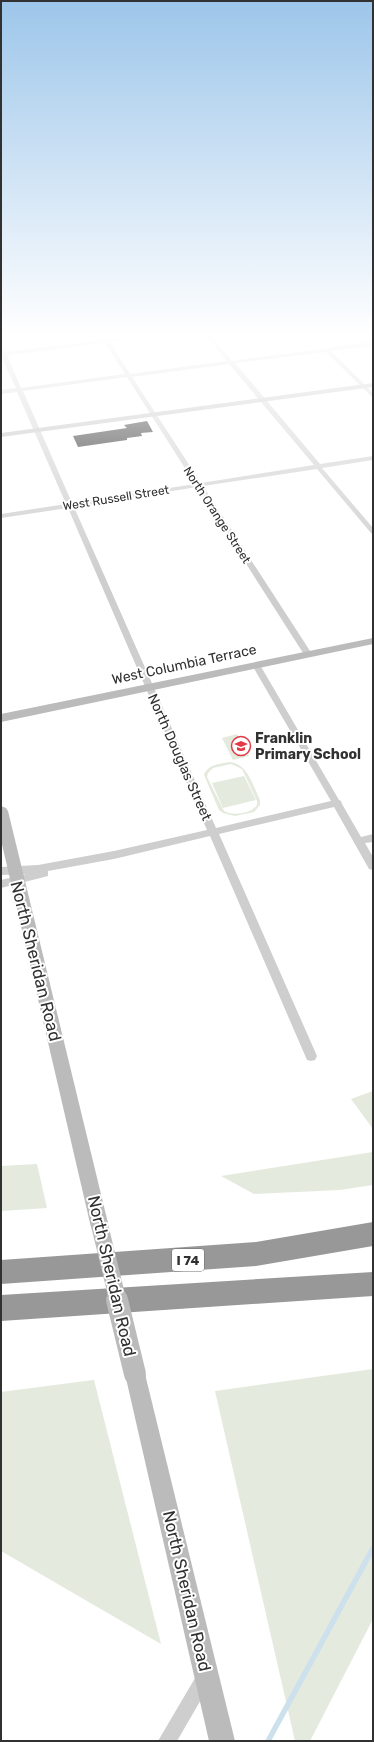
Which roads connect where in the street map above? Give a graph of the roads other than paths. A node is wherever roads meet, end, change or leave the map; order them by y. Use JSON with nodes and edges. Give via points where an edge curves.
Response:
{"nodes":[{"id":1,"x":30,"y":415,"type":"edge"},
{"id":2,"x":144,"y":415,"type":"edge"},
{"id":3,"x":154,"y":415,"type":"edge"},
{"id":4,"x":275,"y":415,"type":"edge"},
{"id":5,"x":37,"y":430,"type":"junction"},
{"id":6,"x":1,"y":435,"type":"edge"},
{"id":7,"x":373,"y":458,"type":"edge"},
{"id":8,"x":318,"y":467,"type":"junction"},
{"id":9,"x":198,"y":485,"type":"junction"},
{"id":10,"x":69,"y":505,"type":"junction"},
{"id":11,"x":1,"y":516,"type":"edge"},
{"id":12,"x":373,"y":532,"type":"edge"},
{"id":13,"x":373,"y":641,"type":"edge"},
{"id":14,"x":308,"y":654,"type":"junction"},
{"id":15,"x":256,"y":665,"type":"junction"},
{"id":16,"x":149,"y":687,"type":"junction"},
{"id":17,"x":1,"y":718,"type":"edge"},
{"id":18,"x":338,"y":803,"type":"junction"},
{"id":19,"x":1,"y":811,"type":"edge"},
{"id":20,"x":213,"y":831,"type":"junction"},
{"id":21,"x":373,"y":838,"type":"edge"},
{"id":22,"x":359,"y":841,"type":"junction"},
{"id":23,"x":373,"y":866,"type":"edge"},
{"id":24,"x":8,"y":877,"type":"edge"},
{"id":25,"x":311,"y":1056,"type":"dead end"},
{"id":26,"x":373,"y":1234,"type":"edge"},
{"id":27,"x":1,"y":1272,"type":"edge"},
{"id":28,"x":373,"y":1284,"type":"edge"},
{"id":29,"x":1,"y":1308,"type":"edge"},
{"id":30,"x":206,"y":1675,"type":"junction"},
{"id":31,"x":167,"y":1741,"type":"edge"},
{"id":32,"x":222,"y":1741,"type":"edge"}],
"edges":[{"from":1,"to":5,"type":"street","name":"North Douglas Street"},
{"from":2,"to":5,"type":"main road"},
{"from":3,"to":9,"type":"street","name":"North Orange Street"},
{"from":4,"to":8,"type":"street"},
{"from":5,"to":6,"type":"main road"},
{"from":5,"to":10,"type":"street","name":"North Douglas Street"},
{"from":7,"to":8,"type":"street","name":"West Russell Street"},
{"from":8,"to":9,"type":"street","name":"West Russell Street"},
{"from":8,"to":12,"type":"street"},
{"from":9,"to":10,"type":"street","name":"West Russell Street"},
{"from":9,"to":14,"type":"street","name":"North Orange Street"},
{"from":10,"to":11,"type":"street","name":"West Russell Street"},
{"from":10,"to":16,"type":"street","name":"North Douglas Street"},
{"from":13,"to":14,"type":"main road","name":"West Columbia Terrace"},
{"from":14,"to":15,"type":"main road","name":"West Columbia Terrace"},
{"from":15,"to":16,"type":"main road","name":"West Columbia Terrace"},
{"from":15,"to":18,"type":"street"},
{"from":16,"to":17,"type":"main road","name":"West Columbia Terrace"},
{"from":16,"to":20,"type":"street","name":"North Douglas Street"},
{"from":18,"to":20,"type":"street"},
{"from":18,"to":22,"type":"street"},
{"from":19,"to":24,"type":"main road","name":"North Sheridan Road"},
{"from":20,"to":24,"type":"street"},
{"from":20,"to":25,"type":"street","name":"North Douglas Street"},
{"from":21,"to":22,"type":"street"},
{"from":22,"to":23,"type":"street"},
{"from":24,"to":30,"type":"main road","name":"North Sheridan Road","bridge":true,"via":[[99,1223]]},
{"from":26,"to":27,"type":"highway","number":"I 74","via":[[256,1254]]},
{"from":28,"to":29,"type":"highway"},
{"from":30,"to":31,"type":"street"},
{"from":30,"to":32,"type":"main road","name":"North Sheridan Road"}]}
